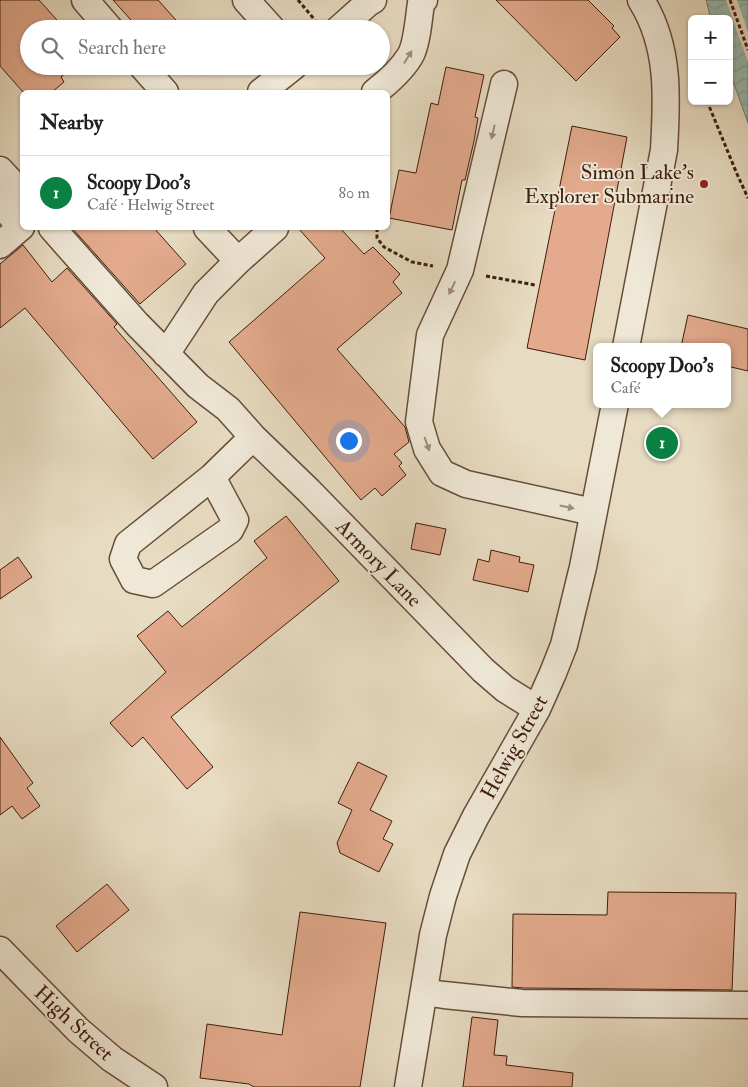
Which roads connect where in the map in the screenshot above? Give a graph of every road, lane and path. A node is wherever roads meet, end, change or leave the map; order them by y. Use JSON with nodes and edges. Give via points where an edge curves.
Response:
{"nodes":[{"id":1,"x":85,"y":0,"type":"edge"},
{"id":2,"x":246,"y":0,"type":"edge"},
{"id":3,"x":298,"y":0,"type":"edge"},
{"id":4,"x":374,"y":0,"type":"edge"},
{"id":5,"x":641,"y":0,"type":"edge"},
{"id":6,"x":730,"y":0,"type":"edge"},
{"id":7,"x":419,"y":1,"type":"edge"},
{"id":8,"x":102,"y":20,"type":"edge"},
{"id":9,"x":264,"y":20,"type":"edge"},
{"id":10,"x":321,"y":20,"type":"edge"},
{"id":11,"x":338,"y":20,"type":"edge"},
{"id":12,"x":748,"y":50,"type":"edge"},
{"id":13,"x":283,"y":75,"type":"edge"},
{"id":14,"x":504,"y":84,"type":"dead end"},
{"id":15,"x":264,"y":90,"type":"edge"},
{"id":16,"x":377,"y":90,"type":"edge"},
{"id":17,"x":709,"y":105,"type":"edge"},
{"id":18,"x":0,"y":170,"type":"edge"},
{"id":19,"x":20,"y":192,"type":"edge"},
{"id":20,"x":748,"y":198,"type":"edge"},
{"id":21,"x":0,"y":203,"type":"edge"},
{"id":22,"x":20,"y":225,"type":"edge"},
{"id":23,"x":20,"y":229,"type":"edge"},
{"id":24,"x":54,"y":230,"type":"edge"},
{"id":25,"x":209,"y":230,"type":"edge"},
{"id":26,"x":273,"y":230,"type":"edge"},
{"id":27,"x":0,"y":245,"type":"edge"},
{"id":28,"x":238,"y":260,"type":"junction"},
{"id":29,"x":627,"y":343,"type":"edge"},
{"id":30,"x":166,"y":354,"type":"junction"},
{"id":31,"x":613,"y":408,"type":"edge"},
{"id":32,"x":253,"y":437,"type":"junction"},
{"id":33,"x":212,"y":477,"type":"dead end"},
{"id":34,"x":593,"y":512,"type":"junction"},
{"id":35,"x":537,"y":709,"type":"junction"},
{"id":36,"x":0,"y":950,"type":"edge"},
{"id":37,"x":424,"y":992,"type":"junction"},
{"id":38,"x":748,"y":1005,"type":"edge"},
{"id":39,"x":154,"y":1087,"type":"edge"},
{"id":40,"x":408,"y":1087,"type":"edge"}],
"edges":[{"from":1,"to":8,"type":"street"},
{"from":2,"to":9,"type":"street"},
{"from":3,"to":10,"type":"path"},
{"from":4,"to":11,"type":"street"},
{"from":5,"to":29,"type":"street","via":[[651,17],[663,56],[666,116],[664,150]]},
{"from":6,"to":12,"type":"path"},
{"from":16,"to":7,"type":"street","one_way":true,"via":[[411,55],[417,33]]},
{"from":13,"to":15,"type":"street"},
{"from":14,"to":34,"type":"street","one_way":true,"via":[[460,270],[430,335],[419,422],[428,449],[442,473],[466,484]]},
{"from":17,"to":20,"type":"path"},
{"from":18,"to":19,"type":"street"},
{"from":21,"to":22,"type":"street"},
{"from":23,"to":27,"type":"street"},
{"from":24,"to":30,"type":"street","name":"Armory Lane"},
{"from":25,"to":28,"type":"street"},
{"from":26,"to":28,"type":"street"},
{"from":28,"to":30,"type":"street","via":[[206,294]]},
{"from":30,"to":32,"type":"street","name":"Armory Lane","via":[[198,386],[228,409]]},
{"from":31,"to":34,"type":"street","name":"Helwig Street"},
{"from":32,"to":33,"type":"street"},
{"from":32,"to":35,"type":"street","name":"Armory Lane","via":[[483,670],[505,689]]},
{"from":34,"to":35,"type":"street","name":"Helwig Street","via":[[564,645]]},
{"from":35,"to":37,"type":"street","name":"Helwig Street","via":[[457,854],[443,896]]},
{"from":36,"to":39,"type":"street","name":"High Street","via":[[78,1030],[112,1059]]},
{"from":37,"to":38,"type":"street","via":[[522,1003]]},
{"from":37,"to":40,"type":"street","name":"Helwig Street"}]}
